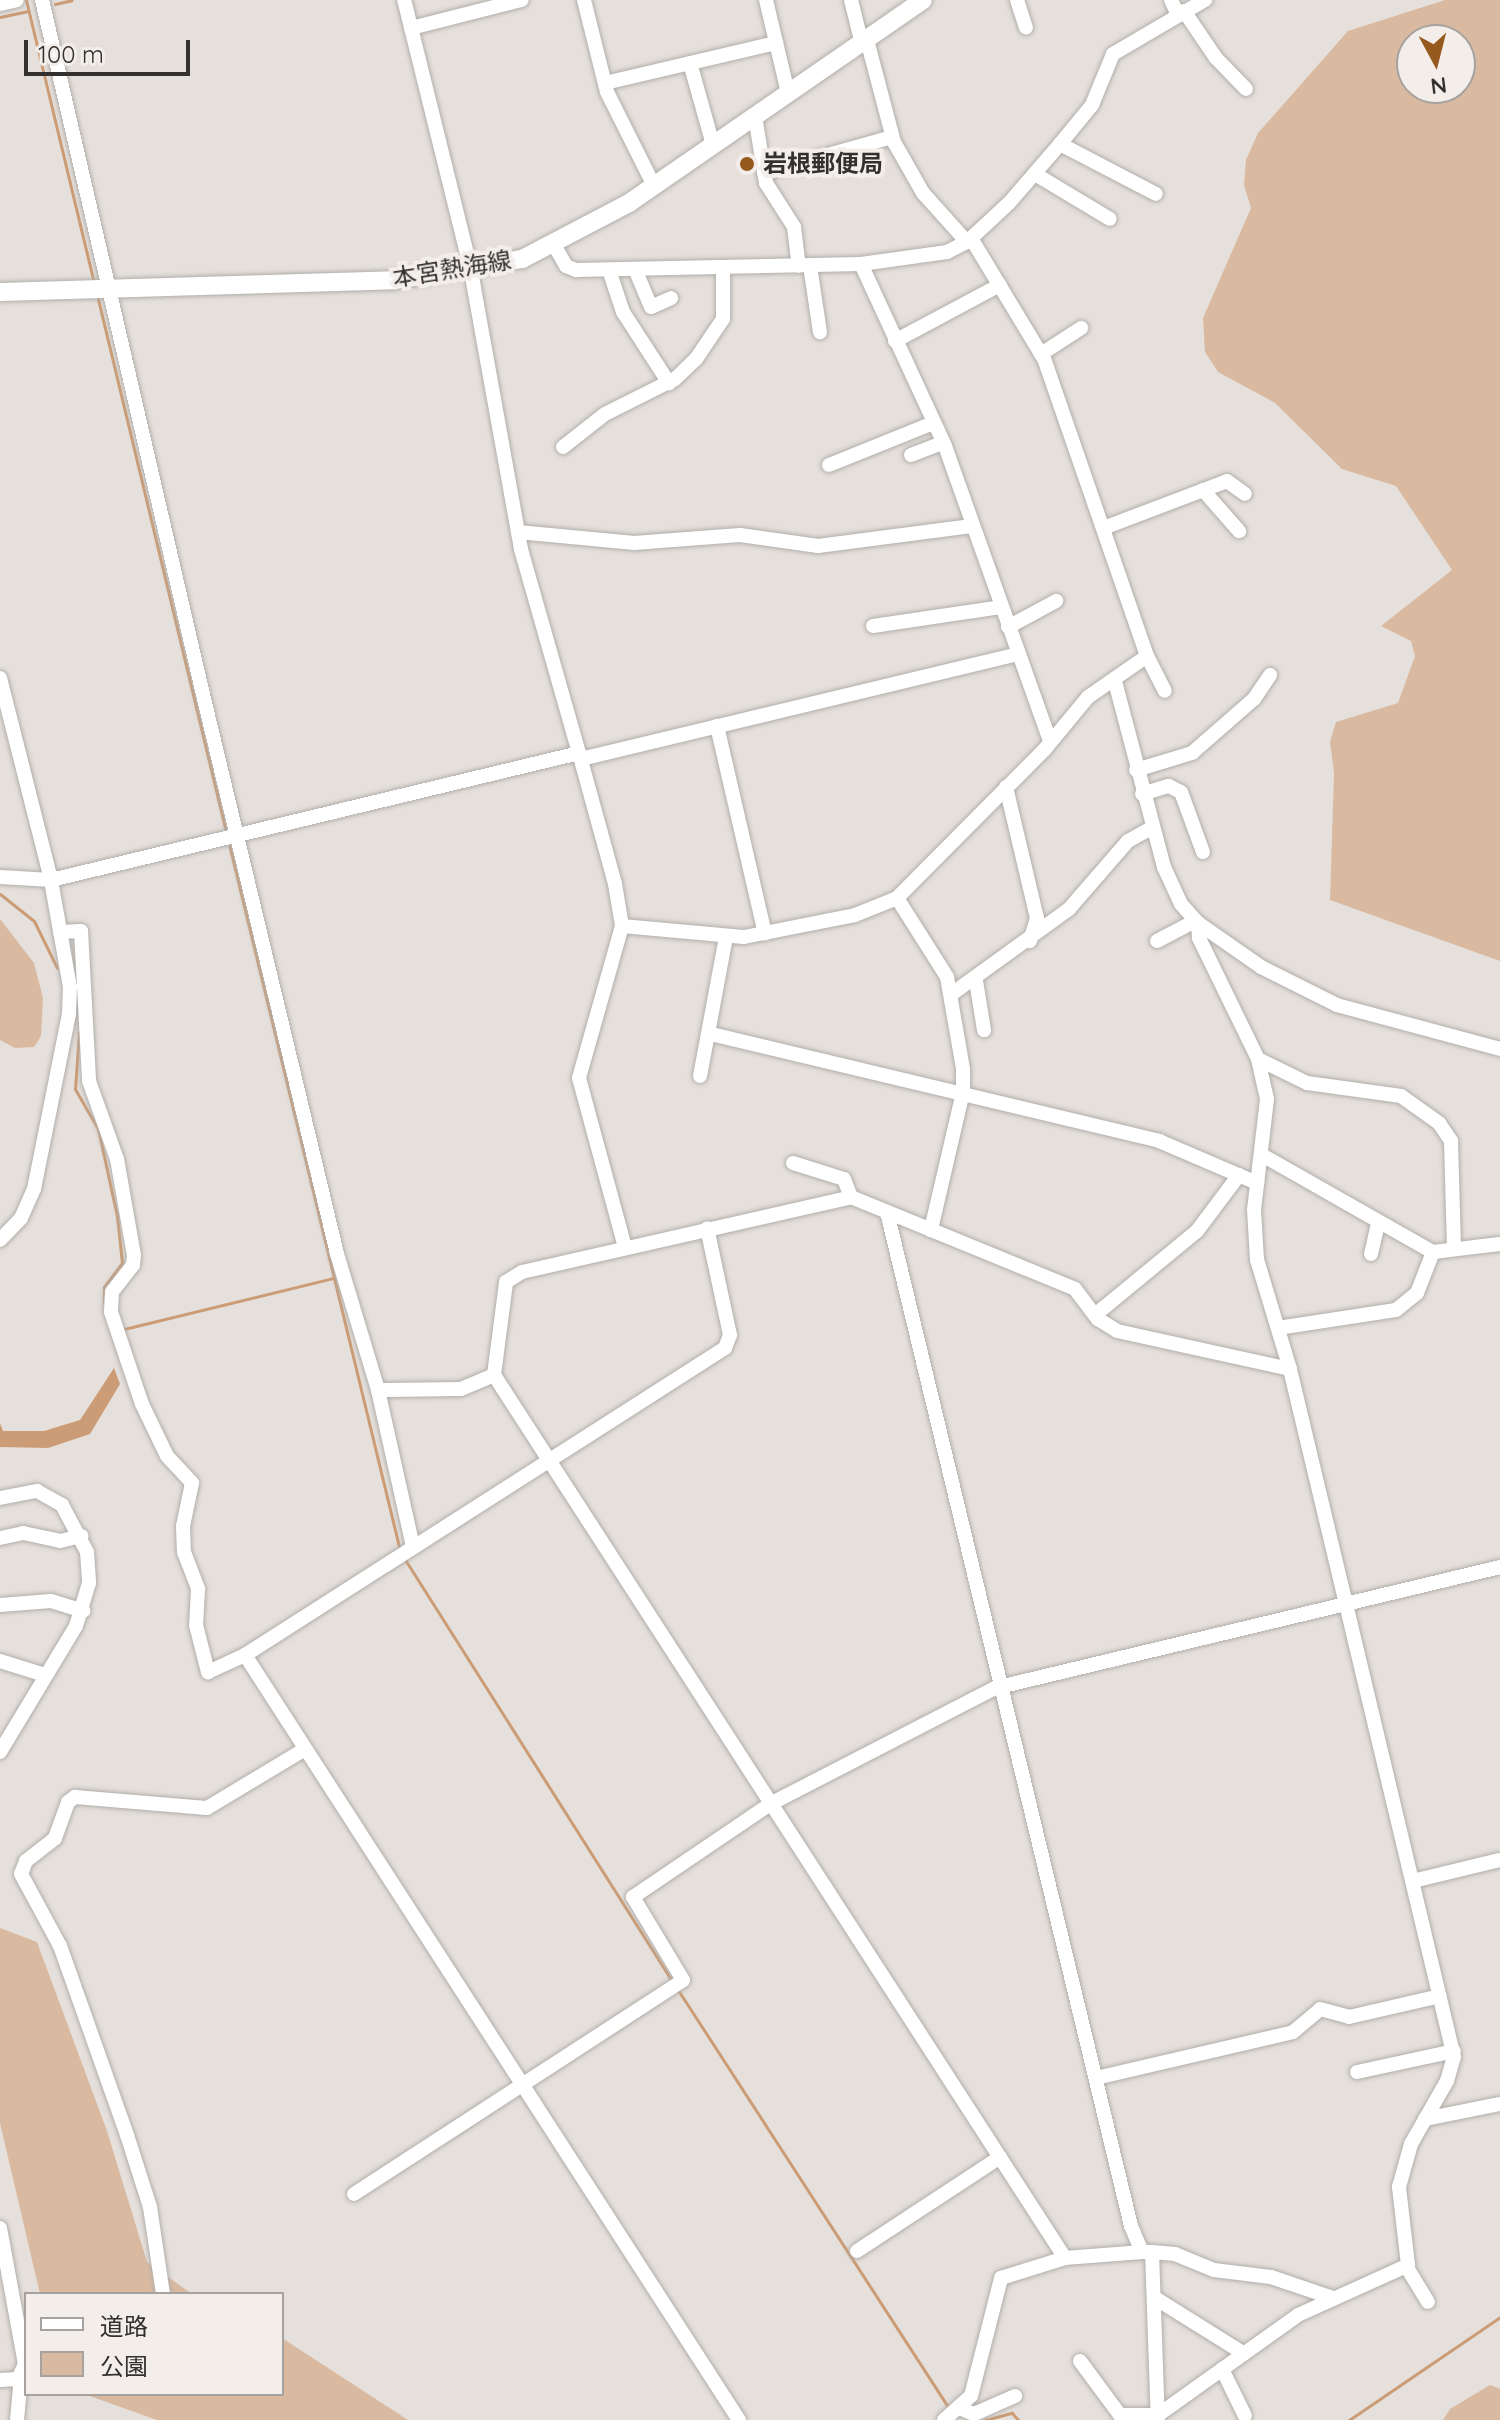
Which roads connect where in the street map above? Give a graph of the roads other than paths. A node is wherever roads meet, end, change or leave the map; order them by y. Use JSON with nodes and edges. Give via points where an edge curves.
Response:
{"nodes":[{"id":1,"x":17,"y":0,"type":"edge"},
{"id":2,"x":42,"y":0,"type":"edge"},
{"id":3,"x":404,"y":0,"type":"edge"},
{"id":4,"x":522,"y":0,"type":"edge"},
{"id":5,"x":584,"y":0,"type":"edge"},
{"id":6,"x":766,"y":0,"type":"edge"},
{"id":7,"x":851,"y":0,"type":"edge"},
{"id":8,"x":923,"y":0,"type":"edge"},
{"id":9,"x":1017,"y":0,"type":"edge"},
{"id":10,"x":1171,"y":0,"type":"edge"},
{"id":11,"x":1205,"y":0,"type":"edge"},
{"id":12,"x":0,"y":4,"type":"edge"},
{"id":13,"x":1181,"y":13,"type":"junction"},
{"id":14,"x":411,"y":28,"type":"junction"},
{"id":15,"x":1026,"y":28,"type":"dead end"},
{"id":16,"x":864,"y":42,"type":"junction"},
{"id":17,"x":776,"y":43,"type":"junction"},
{"id":18,"x":690,"y":63,"type":"junction"},
{"id":19,"x":605,"y":83,"type":"junction"},
{"id":20,"x":1246,"y":89,"type":"dead end"},
{"id":21,"x":788,"y":93,"type":"junction"},
{"id":22,"x":755,"y":116,"type":"junction"},
{"id":23,"x":892,"y":137,"type":"junction"},
{"id":24,"x":1060,"y":144,"type":"junction"},
{"id":25,"x":713,"y":145,"type":"junction"},
{"id":26,"x":764,"y":173,"type":"junction"},
{"id":27,"x":1035,"y":174,"type":"junction"},
{"id":28,"x":654,"y":186,"type":"junction"},
{"id":29,"x":1156,"y":194,"type":"dead end"},
{"id":30,"x":1110,"y":219,"type":"dead end"},
{"id":31,"x":969,"y":240,"type":"junction"},
{"id":32,"x":554,"y":245,"type":"junction"},
{"id":33,"x":861,"y":264,"type":"junction"},
{"id":34,"x":804,"y":266,"type":"junction"},
{"id":35,"x":723,"y":267,"type":"junction"},
{"id":36,"x":635,"y":269,"type":"junction"},
{"id":37,"x":471,"y":270,"type":"junction"},
{"id":38,"x":609,"y":270,"type":"junction"},
{"id":39,"x":1000,"y":285,"type":"junction"},
{"id":40,"x":109,"y":288,"type":"junction"},
{"id":41,"x":0,"y":292,"type":"edge"},
{"id":42,"x":671,"y":298,"type":"dead end"},
{"id":43,"x":1081,"y":328,"type":"dead end"},
{"id":44,"x":820,"y":332,"type":"dead end"},
{"id":45,"x":895,"y":341,"type":"junction"},
{"id":46,"x":1041,"y":354,"type":"junction"},
{"id":47,"x":669,"y":383,"type":"junction"},
{"id":48,"x":933,"y":423,"type":"junction"},
{"id":49,"x":943,"y":443,"type":"junction"},
{"id":50,"x":563,"y":447,"type":"dead end"},
{"id":51,"x":911,"y":455,"type":"dead end"},
{"id":52,"x":829,"y":465,"type":"dead end"},
{"id":53,"x":1203,"y":490,"type":"junction"},
{"id":54,"x":1245,"y":494,"type":"dead end"},
{"id":55,"x":972,"y":526,"type":"junction"},
{"id":56,"x":1106,"y":527,"type":"junction"},
{"id":57,"x":1239,"y":531,"type":"dead end"},
{"id":58,"x":518,"y":532,"type":"junction"},
{"id":59,"x":1056,"y":601,"type":"dead end"},
{"id":60,"x":1001,"y":607,"type":"junction"},
{"id":61,"x":873,"y":626,"type":"dead end"},
{"id":62,"x":1008,"y":627,"type":"junction"},
{"id":63,"x":1017,"y":654,"type":"junction"},
{"id":64,"x":1147,"y":656,"type":"junction"},
{"id":65,"x":1270,"y":675,"type":"dead end"},
{"id":66,"x":0,"y":678,"type":"edge"},
{"id":67,"x":1115,"y":681,"type":"junction"},
{"id":68,"x":1165,"y":691,"type":"dead end"},
{"id":69,"x":717,"y":726,"type":"junction"},
{"id":70,"x":1050,"y":741,"type":"junction"},
{"id":71,"x":580,"y":756,"type":"junction"},
{"id":72,"x":1136,"y":770,"type":"junction"},
{"id":73,"x":1006,"y":787,"type":"junction"},
{"id":74,"x":1142,"y":794,"type":"junction"},
{"id":75,"x":1150,"y":829,"type":"junction"},
{"id":76,"x":239,"y":834,"type":"junction"},
{"id":77,"x":1203,"y":852,"type":"dead end"},
{"id":78,"x":0,"y":877,"type":"edge"},
{"id":79,"x":51,"y":880,"type":"junction"},
{"id":80,"x":897,"y":898,"type":"junction"},
{"id":81,"x":1197,"y":922,"type":"junction"},
{"id":82,"x":622,"y":926,"type":"junction"},
{"id":83,"x":60,"y":932,"type":"junction"},
{"id":84,"x":765,"y":934,"type":"junction"},
{"id":85,"x":726,"y":937,"type":"junction"},
{"id":86,"x":1030,"y":941,"type":"junction"},
{"id":87,"x":1157,"y":941,"type":"dead end"},
{"id":88,"x":976,"y":981,"type":"junction"},
{"id":89,"x":953,"y":993,"type":"junction"},
{"id":90,"x":984,"y":1030,"type":"dead end"},
{"id":91,"x":711,"y":1034,"type":"junction"},
{"id":92,"x":1500,"y":1049,"type":"edge"},
{"id":93,"x":1258,"y":1059,"type":"junction"},
{"id":94,"x":700,"y":1076,"type":"dead end"},
{"id":95,"x":963,"y":1092,"type":"junction"},
{"id":96,"x":1262,"y":1155,"type":"junction"},
{"id":97,"x":793,"y":1163,"type":"dead end"},
{"id":98,"x":1239,"y":1175,"type":"junction"},
{"id":99,"x":1257,"y":1183,"type":"junction"},
{"id":100,"x":851,"y":1197,"type":"junction"},
{"id":101,"x":887,"y":1212,"type":"junction"},
{"id":102,"x":1378,"y":1223,"type":"junction"},
{"id":103,"x":707,"y":1228,"type":"junction"},
{"id":104,"x":931,"y":1230,"type":"junction"},
{"id":105,"x":0,"y":1240,"type":"edge"},
{"id":106,"x":1500,"y":1244,"type":"edge"},
{"id":107,"x":625,"y":1247,"type":"junction"},
{"id":108,"x":1454,"y":1247,"type":"junction"},
{"id":109,"x":1433,"y":1252,"type":"junction"},
{"id":110,"x":1371,"y":1254,"type":"dead end"},
{"id":111,"x":1095,"y":1315,"type":"junction"},
{"id":112,"x":1278,"y":1328,"type":"junction"},
{"id":113,"x":1290,"y":1369,"type":"junction"},
{"id":114,"x":494,"y":1375,"type":"junction"},
{"id":115,"x":378,"y":1390,"type":"junction"},
{"id":116,"x":552,"y":1458,"type":"junction"},
{"id":117,"x":0,"y":1498,"type":"edge"},
{"id":118,"x":81,"y":1536,"type":"junction"},
{"id":119,"x":0,"y":1538,"type":"edge"},
{"id":120,"x":405,"y":1552,"type":"junction"},
{"id":121,"x":1500,"y":1567,"type":"edge"},
{"id":122,"x":1348,"y":1604,"type":"junction"},
{"id":123,"x":0,"y":1605,"type":"edge"},
{"id":124,"x":84,"y":1611,"type":"junction"},
{"id":125,"x":245,"y":1655,"type":"junction"},
{"id":126,"x":0,"y":1661,"type":"edge"},
{"id":127,"x":45,"y":1675,"type":"junction"},
{"id":128,"x":1004,"y":1687,"type":"junction"},
{"id":129,"x":305,"y":1749,"type":"junction"},
{"id":130,"x":0,"y":1752,"type":"edge"},
{"id":131,"x":772,"y":1803,"type":"junction"},
{"id":132,"x":1500,"y":1860,"type":"edge"},
{"id":133,"x":1413,"y":1881,"type":"junction"},
{"id":134,"x":1440,"y":1996,"type":"junction"},
{"id":135,"x":1454,"y":2051,"type":"junction"},
{"id":136,"x":1357,"y":2072,"type":"dead end"},
{"id":137,"x":1096,"y":2078,"type":"junction"},
{"id":138,"x":522,"y":2084,"type":"junction"},
{"id":139,"x":1500,"y":2104,"type":"edge"},
{"id":140,"x":1425,"y":2119,"type":"junction"},
{"id":141,"x":1000,"y":2157,"type":"junction"},
{"id":142,"x":354,"y":2194,"type":"dead end"},
{"id":143,"x":0,"y":2228,"type":"edge"},
{"id":144,"x":857,"y":2251,"type":"dead end"},
{"id":145,"x":1147,"y":2252,"type":"junction"},
{"id":146,"x":1065,"y":2258,"type":"junction"},
{"id":147,"x":1406,"y":2266,"type":"junction"},
{"id":148,"x":163,"y":2292,"type":"edge"},
{"id":149,"x":1155,"y":2298,"type":"junction"},
{"id":150,"x":1333,"y":2298,"type":"junction"},
{"id":151,"x":1428,"y":2302,"type":"dead end"},
{"id":152,"x":1243,"y":2353,"type":"junction"},
{"id":153,"x":1080,"y":2361,"type":"dead end"},
{"id":154,"x":1222,"y":2369,"type":"junction"},
{"id":155,"x":21,"y":2376,"type":"junction"},
{"id":156,"x":0,"y":2380,"type":"edge"},
{"id":157,"x":1015,"y":2396,"type":"dead end"},
{"id":158,"x":962,"y":2409,"type":"junction"},
{"id":159,"x":1245,"y":2416,"type":"dead end"},
{"id":160,"x":1158,"y":2417,"type":"edge"},
{"id":161,"x":17,"y":2420,"type":"edge"},
{"id":162,"x":739,"y":2420,"type":"edge"},
{"id":163,"x":944,"y":2420,"type":"edge"}],
"edges":[{"from":1,"to":12,"type":"street"},
{"from":2,"to":40,"type":"street"},
{"from":3,"to":14,"type":"street"},
{"from":4,"to":14,"type":"street"},
{"from":5,"to":19,"type":"street"},
{"from":6,"to":17,"type":"street"},
{"from":7,"to":16,"type":"street"},
{"from":8,"to":16,"type":"main road","name":"本宮熱海線"},
{"from":9,"to":15,"type":"street"},
{"from":10,"to":13,"type":"street"},
{"from":11,"to":13,"type":"street"},
{"from":13,"to":20,"type":"street"},
{"from":13,"to":24,"type":"street","via":[[1113,54],[1092,105]]},
{"from":14,"to":37,"type":"street"},
{"from":16,"to":21,"type":"main road","name":"本宮熱海線"},
{"from":16,"to":23,"type":"street"},
{"from":17,"to":18,"type":"street"},
{"from":17,"to":21,"type":"street"},
{"from":18,"to":19,"type":"street"},
{"from":18,"to":25,"type":"street"},
{"from":19,"to":28,"type":"street"},
{"from":21,"to":22,"type":"main road","name":"本宮熱海線"},
{"from":22,"to":25,"type":"main road","name":"本宮熱海線"},
{"from":22,"to":26,"type":"street"},
{"from":23,"to":26,"type":"street"},
{"from":23,"to":31,"type":"street","via":[[923,193]]},
{"from":24,"to":27,"type":"street"},
{"from":24,"to":29,"type":"street"},
{"from":25,"to":28,"type":"main road","name":"本宮熱海線"},
{"from":26,"to":34,"type":"street","via":[[771,196],[794,227]]},
{"from":27,"to":30,"type":"street"},
{"from":27,"to":31,"type":"street"},
{"from":28,"to":32,"type":"main road","name":"本宮熱海線"},
{"from":31,"to":33,"type":"street","via":[[930,257]]},
{"from":31,"to":39,"type":"street"},
{"from":32,"to":37,"type":"main road","name":"本宮熱海線"},
{"from":32,"to":38,"type":"street","via":[[570,269]]},
{"from":33,"to":34,"type":"street"},
{"from":33,"to":45,"type":"street"},
{"from":34,"to":35,"type":"street"},
{"from":34,"to":44,"type":"street"},
{"from":35,"to":36,"type":"street"},
{"from":35,"to":47,"type":"street","via":[[723,319],[696,359]]},
{"from":36,"to":38,"type":"street"},
{"from":36,"to":42,"type":"street","via":[[651,307]]},
{"from":37,"to":40,"type":"main road","name":"本宮熱海線","via":[[379,281]]},
{"from":37,"to":58,"type":"street"},
{"from":38,"to":47,"type":"street","via":[[623,312]]},
{"from":39,"to":45,"type":"street"},
{"from":39,"to":46,"type":"street"},
{"from":40,"to":41,"type":"main road","name":"本宮熱海線"},
{"from":40,"to":76,"type":"street"},
{"from":43,"to":46,"type":"street"},
{"from":45,"to":48,"type":"street"},
{"from":46,"to":56,"type":"street"},
{"from":47,"to":50,"type":"street","via":[[612,410]]},
{"from":48,"to":49,"type":"street"},
{"from":48,"to":52,"type":"street"},
{"from":49,"to":51,"type":"street"},
{"from":49,"to":55,"type":"street"},
{"from":53,"to":54,"type":"street","via":[[1227,481]]},
{"from":53,"to":56,"type":"street"},
{"from":53,"to":57,"type":"street"},
{"from":55,"to":58,"type":"street","via":[[805,547],[740,535],[634,543]]},
{"from":55,"to":60,"type":"street"},
{"from":56,"to":64,"type":"street"},
{"from":58,"to":71,"type":"street"},
{"from":59,"to":62,"type":"street"},
{"from":60,"to":61,"type":"street"},
{"from":60,"to":62,"type":"street"},
{"from":62,"to":63,"type":"street"},
{"from":63,"to":69,"type":"street"},
{"from":63,"to":70,"type":"street"},
{"from":64,"to":67,"type":"street"},
{"from":64,"to":68,"type":"street"},
{"from":65,"to":72,"type":"street","via":[[1254,699],[1192,753]]},
{"from":66,"to":79,"type":"street"},
{"from":67,"to":70,"type":"street","via":[[1088,697]]},
{"from":67,"to":72,"type":"street"},
{"from":69,"to":71,"type":"street"},
{"from":69,"to":84,"type":"street"},
{"from":70,"to":73,"type":"street"},
{"from":71,"to":76,"type":"street"},
{"from":71,"to":82,"type":"street"},
{"from":72,"to":74,"type":"street"},
{"from":73,"to":80,"type":"street"},
{"from":73,"to":86,"type":"street","via":[[1037,918]]},
{"from":74,"to":75,"type":"street"},
{"from":74,"to":77,"type":"street","via":[[1161,786],[1181,792]]},
{"from":75,"to":81,"type":"street","via":[[1181,904]]},
{"from":75,"to":86,"type":"street","via":[[1128,841],[1069,909]]},
{"from":76,"to":79,"type":"street"},
{"from":76,"to":115,"type":"street","via":[[337,1254]]},
{"from":78,"to":79,"type":"street"},
{"from":79,"to":83,"type":"street"},
{"from":80,"to":84,"type":"street","via":[[855,915]]},
{"from":80,"to":89,"type":"street"},
{"from":81,"to":87,"type":"street"},
{"from":81,"to":92,"type":"street","via":[[1270,973],[1337,1005]]},
{"from":81,"to":93,"type":"street","via":[[1199,938]]},
{"from":82,"to":85,"type":"street"},
{"from":82,"to":107,"type":"street","via":[[579,1078]]},
{"from":83,"to":105,"type":"street","via":[[69,1014],[43,1157],[29,1205]]},
{"from":83,"to":125,"type":"street","via":[[81,931],[89,1081],[117,1159],[135,1260],[112,1292],[114,1322],[154,1430],[171,1463],[192,1483],[184,1552],[198,1589],[196,1625],[203,1666],[216,1672]]},
{"from":84,"to":85,"type":"street"},
{"from":85,"to":91,"type":"street"},
{"from":86,"to":88,"type":"street"},
{"from":88,"to":89,"type":"street"},
{"from":88,"to":90,"type":"street"},
{"from":89,"to":95,"type":"street"},
{"from":91,"to":94,"type":"street"},
{"from":91,"to":95,"type":"street"},
{"from":93,"to":96,"type":"street","via":[[1267,1099]]},
{"from":93,"to":108,"type":"street","via":[[1307,1083],[1401,1096],[1439,1123],[1451,1141]]},
{"from":95,"to":98,"type":"street","via":[[1159,1141]]},
{"from":95,"to":104,"type":"street"},
{"from":96,"to":99,"type":"street"},
{"from":96,"to":102,"type":"street"},
{"from":97,"to":100,"type":"street","via":[[844,1179]]},
{"from":98,"to":99,"type":"street"},
{"from":98,"to":111,"type":"street","via":[[1203,1225]]},
{"from":99,"to":112,"type":"street","via":[[1255,1244]]},
{"from":100,"to":101,"type":"street"},
{"from":100,"to":103,"type":"street"},
{"from":101,"to":104,"type":"street"},
{"from":101,"to":128,"type":"street"},
{"from":102,"to":109,"type":"street"},
{"from":102,"to":110,"type":"street"},
{"from":103,"to":107,"type":"street"},
{"from":103,"to":116,"type":"street","via":[[730,1343]]},
{"from":104,"to":111,"type":"street","via":[[1075,1289]]},
{"from":106,"to":108,"type":"street"},
{"from":107,"to":114,"type":"street","via":[[510,1277]]},
{"from":108,"to":109,"type":"street"},
{"from":109,"to":112,"type":"street","via":[[1417,1293],[1396,1310]]},
{"from":111,"to":113,"type":"street","via":[[1137,1337]]},
{"from":112,"to":113,"type":"street"},
{"from":113,"to":122,"type":"street"},
{"from":114,"to":115,"type":"street","via":[[446,1391]]},
{"from":114,"to":116,"type":"street"},
{"from":115,"to":120,"type":"street"},
{"from":116,"to":120,"type":"street"},
{"from":116,"to":131,"type":"street"},
{"from":117,"to":118,"type":"street","via":[[22,1490],[50,1496]]},
{"from":118,"to":119,"type":"street","via":[[60,1541],[23,1533]]},
{"from":118,"to":124,"type":"street","via":[[89,1569]]},
{"from":120,"to":125,"type":"street"},
{"from":121,"to":122,"type":"street"},
{"from":122,"to":128,"type":"street"},
{"from":122,"to":133,"type":"street"},
{"from":123,"to":124,"type":"street","via":[[51,1601]]},
{"from":124,"to":127,"type":"street"},
{"from":125,"to":129,"type":"street"},
{"from":126,"to":127,"type":"street"},
{"from":127,"to":130,"type":"street"},
{"from":128,"to":131,"type":"street"},
{"from":128,"to":137,"type":"street"},
{"from":129,"to":138,"type":"street"},
{"from":129,"to":148,"type":"street","via":[[207,1808],[75,1797],[55,1838],[26,1861],[21,1874],[60,1946],[127,2135],[150,2207]]},
{"from":131,"to":138,"type":"street","via":[[633,1897],[683,1980]]},
{"from":131,"to":141,"type":"street"},
{"from":132,"to":133,"type":"street"},
{"from":133,"to":134,"type":"street"},
{"from":134,"to":135,"type":"street"},
{"from":134,"to":137,"type":"street","via":[[1349,2017],[1320,2009],[1293,2032]]},
{"from":135,"to":136,"type":"street"},
{"from":135,"to":140,"type":"street","via":[[1452,2069]]},
{"from":137,"to":145,"type":"street","via":[[1131,2226]]},
{"from":138,"to":142,"type":"street"},
{"from":138,"to":162,"type":"street"},
{"from":139,"to":140,"type":"street"},
{"from":140,"to":147,"type":"street","via":[[1411,2144],[1399,2187],[1410,2259]]},
{"from":141,"to":144,"type":"street"},
{"from":141,"to":146,"type":"street"},
{"from":143,"to":155,"type":"street","via":[[22,2334]]},
{"from":145,"to":146,"type":"street"},
{"from":145,"to":149,"type":"street"},
{"from":145,"to":150,"type":"street","via":[[1175,2254],[1214,2270],[1271,2277]]},
{"from":146,"to":158,"type":"street","via":[[1020,2269],[998,2281],[971,2396]]},
{"from":147,"to":150,"type":"street"},
{"from":147,"to":151,"type":"street"},
{"from":149,"to":152,"type":"street"},
{"from":149,"to":160,"type":"street"},
{"from":150,"to":152,"type":"street"},
{"from":152,"to":154,"type":"street"},
{"from":153,"to":160,"type":"street","via":[[1120,2415]]},
{"from":154,"to":159,"type":"street"},
{"from":154,"to":160,"type":"street"},
{"from":155,"to":156,"type":"street"},
{"from":155,"to":161,"type":"street"},
{"from":157,"to":158,"type":"street","via":[[974,2414]]},
{"from":158,"to":163,"type":"street"}]}
